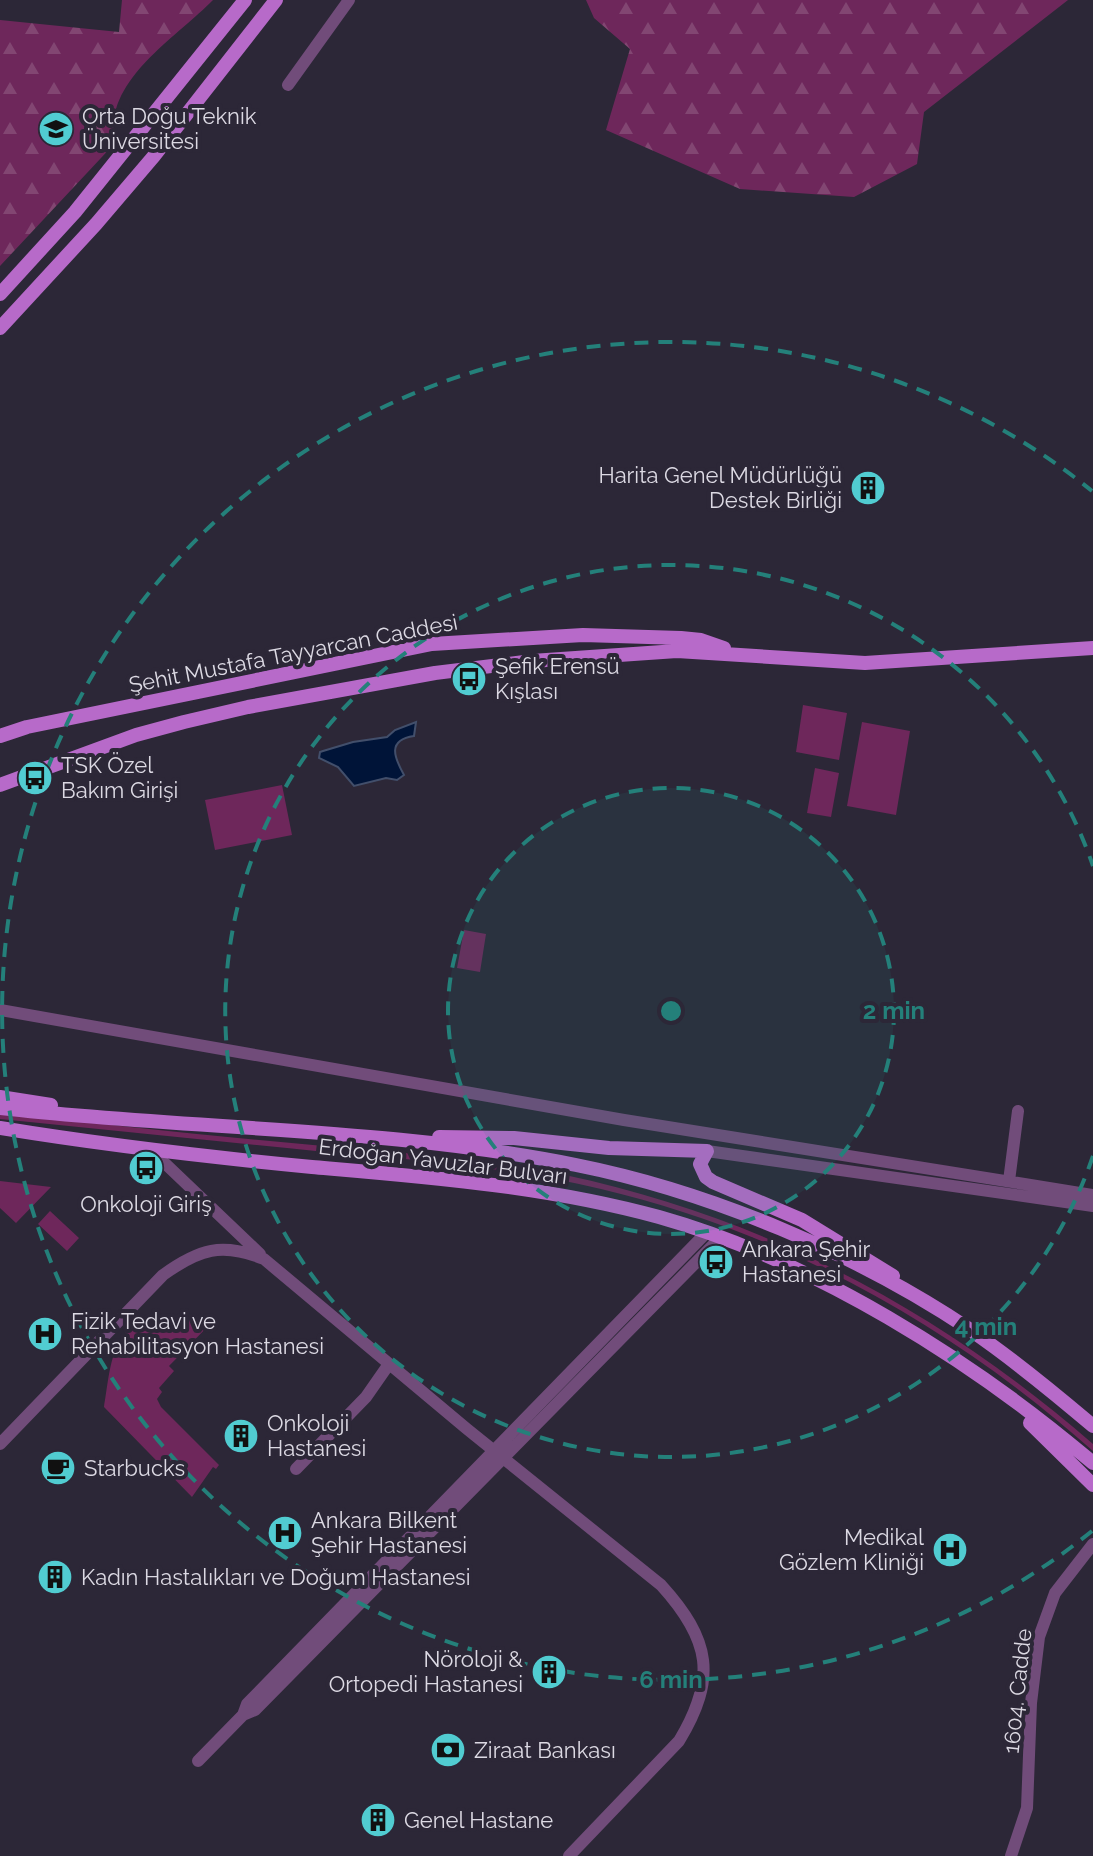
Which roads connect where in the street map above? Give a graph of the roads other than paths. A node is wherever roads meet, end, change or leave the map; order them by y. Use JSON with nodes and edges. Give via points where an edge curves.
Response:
{"nodes":[{"id":1,"x":245,"y":0,"type":"edge"},
{"id":2,"x":276,"y":0,"type":"edge"},
{"id":3,"x":349,"y":0,"type":"edge"},
{"id":4,"x":288,"y":85,"type":"dead end"},
{"id":5,"x":0,"y":294,"type":"edge"},
{"id":6,"x":0,"y":328,"type":"edge"},
{"id":7,"x":432,"y":644,"type":"junction"},
{"id":8,"x":1093,"y":648,"type":"edge"},
{"id":9,"x":738,"y":654,"type":"junction"},
{"id":10,"x":435,"y":673,"type":"junction"},
{"id":11,"x":0,"y":736,"type":"edge"},
{"id":12,"x":0,"y":785,"type":"edge"},
{"id":13,"x":0,"y":1010,"type":"edge"},
{"id":14,"x":0,"y":1097,"type":"edge"},
{"id":15,"x":0,"y":1108,"type":"edge"},
{"id":16,"x":1018,"y":1111,"type":"dead end"},
{"id":17,"x":146,"y":1120,"type":"junction"},
{"id":18,"x":3,"y":1129,"type":"edge"},
{"id":19,"x":367,"y":1136,"type":"junction"},
{"id":20,"x":152,"y":1151,"type":"junction"},
{"id":21,"x":707,"y":1151,"type":"junction"},
{"id":22,"x":1009,"y":1181,"type":"junction"},
{"id":23,"x":1093,"y":1195,"type":"edge"},
{"id":24,"x":1093,"y":1206,"type":"edge"},
{"id":25,"x":713,"y":1236,"type":"junction"},
{"id":26,"x":264,"y":1259,"type":"junction"},
{"id":27,"x":967,"y":1328,"type":"junction"},
{"id":28,"x":389,"y":1364,"type":"junction"},
{"id":29,"x":1012,"y":1401,"type":"junction"},
{"id":30,"x":1093,"y":1426,"type":"edge"},
{"id":31,"x":0,"y":1444,"type":"edge"},
{"id":32,"x":500,"y":1455,"type":"junction"},
{"id":33,"x":1093,"y":1463,"type":"edge"},
{"id":34,"x":296,"y":1469,"type":"dead end"},
{"id":35,"x":1093,"y":1485,"type":"edge"},
{"id":36,"x":1093,"y":1544,"type":"edge"},
{"id":37,"x":198,"y":1761,"type":"dead end"},
{"id":38,"x":569,"y":1856,"type":"edge"},
{"id":39,"x":1011,"y":1856,"type":"edge"}],
"edges":[{"from":1,"to":5,"type":"main road","via":[[75,212]]},
{"from":2,"to":6,"type":"main road","via":[[154,156]]},
{"from":3,"to":4,"type":"street"},
{"from":7,"to":9,"type":"main road","name":"Şehit Mustafa Tayyarcan Caddesi","via":[[583,635],[681,638]]},
{"from":7,"to":10,"type":"main road"},
{"from":7,"to":11,"type":"main road","name":"Şehit Mustafa Tayyarcan Caddesi"},
{"from":8,"to":9,"type":"main road","name":"Şehit Mustafa Tayyarcan Caddesi","via":[[865,663]]},
{"from":9,"to":10,"type":"main road","name":"Şehit Mustafa Tayyarcan Caddesi","via":[[631,653]]},
{"from":10,"to":12,"type":"main road","name":"Şehit Mustafa Tayyarcan Caddesi","via":[[184,722]]},
{"from":13,"to":22,"type":"street","via":[[624,1120]]},
{"from":14,"to":17,"type":"main road","name":"Erdoğan Yavuzlar Bulvarı"},
{"from":15,"to":17,"type":"main road","name":"Erdoğan Yavuzlar Bulvarı"},
{"from":16,"to":22,"type":"street"},
{"from":17,"to":19,"type":"main road","name":"Erdoğan Yavuzlar Bulvarı"},
{"from":18,"to":20,"type":"main road","name":"Erdoğan Yavuzlar Bulvarı"},
{"from":19,"to":21,"type":"main road","via":[[514,1138]]},
{"from":19,"to":27,"type":"main road","name":"Erdoğan Yavuzlar Bulvarı","via":[[578,1165],[680,1192],[827,1251]]},
{"from":20,"to":25,"type":"main road","name":"Erdoğan Yavuzlar Bulvarı","via":[[521,1188],[624,1208]]},
{"from":20,"to":26,"type":"street"},
{"from":21,"to":24,"type":"street"},
{"from":21,"to":27,"type":"main road","via":[[701,1170],[713,1182],[841,1242]]},
{"from":22,"to":23,"type":"street"},
{"from":25,"to":29,"type":"main road","name":"Erdoğan Yavuzlar Bulvarı","via":[[847,1296]]},
{"from":25,"to":32,"type":"street"},
{"from":26,"to":28,"type":"street"},
{"from":26,"to":31,"type":"street","via":[[244,1251],[213,1250],[187,1257],[163,1275]]},
{"from":27,"to":30,"type":"main road","name":"Erdoğan Yavuzlar Bulvarı"},
{"from":28,"to":32,"type":"street"},
{"from":28,"to":34,"type":"street","via":[[366,1397]]},
{"from":29,"to":33,"type":"main road","name":"Erdoğan Yavuzlar Bulvarı"},
{"from":29,"to":35,"type":"main road"},
{"from":32,"to":37,"type":"street","via":[[247,1704],[243,1715]]},
{"from":32,"to":38,"type":"street","via":[[661,1585],[686,1613],[703,1656],[700,1699],[679,1741]]},
{"from":36,"to":39,"type":"street","name":"1604. Cadde","via":[[1055,1593],[1039,1637],[1027,1808]]}]}
